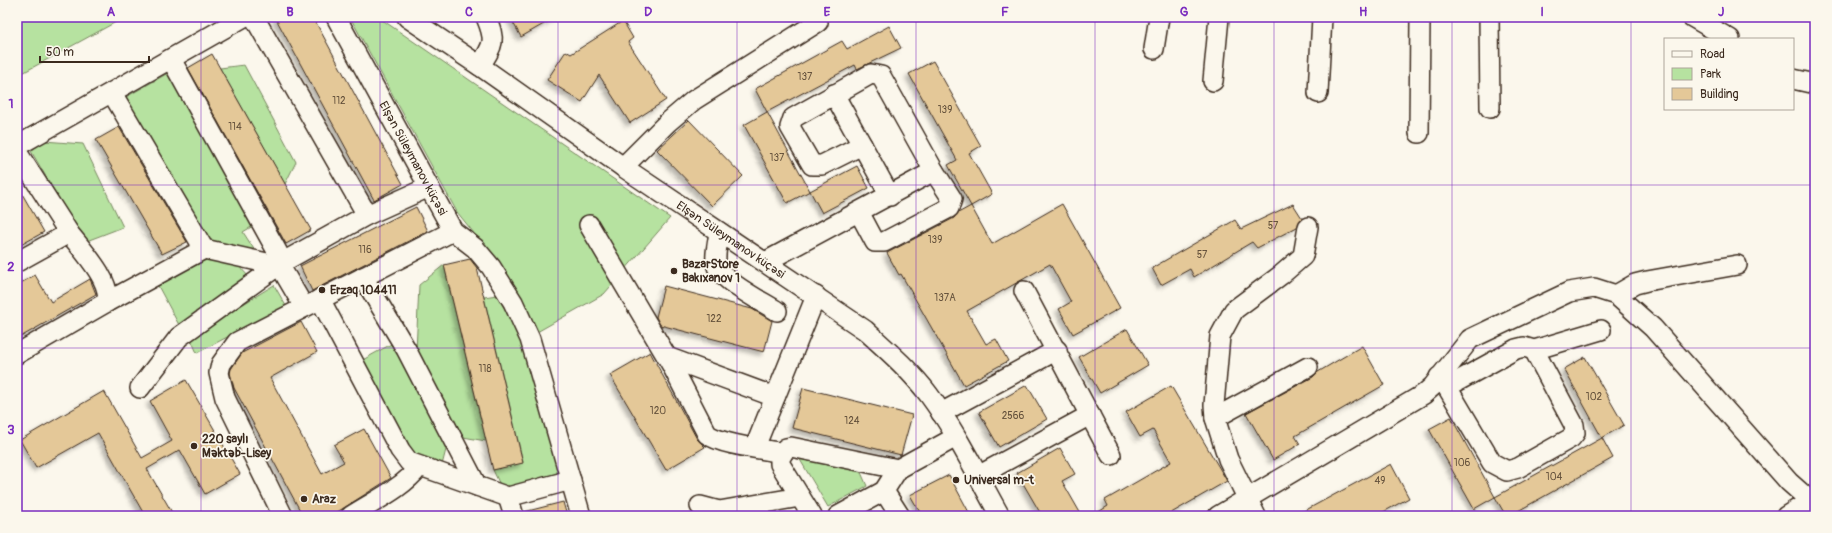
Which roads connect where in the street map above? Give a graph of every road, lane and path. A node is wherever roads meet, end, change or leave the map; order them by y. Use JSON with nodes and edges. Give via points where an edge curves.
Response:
{"nodes":[{"id":1,"x":244,"y":17,"type":"edge"},
{"id":2,"x":254,"y":17,"type":"edge"},
{"id":3,"x":336,"y":17,"type":"edge"},
{"id":4,"x":407,"y":17,"type":"edge"},
{"id":5,"x":486,"y":17,"type":"edge"},
{"id":6,"x":1159,"y":17,"type":"edge"},
{"id":7,"x":1218,"y":17,"type":"edge"},
{"id":8,"x":1322,"y":17,"type":"edge"},
{"id":9,"x":1420,"y":17,"type":"edge"},
{"id":10,"x":1489,"y":17,"type":"edge"},
{"id":11,"x":1692,"y":17,"type":"edge"},
{"id":12,"x":818,"y":22,"type":"dead end"},
{"id":13,"x":1728,"y":38,"type":"edge"},
{"id":14,"x":1154,"y":49,"type":"dead end"},
{"id":15,"x":171,"y":59,"type":"junction"},
{"id":16,"x":480,"y":66,"type":"junction"},
{"id":17,"x":1794,"y":79,"type":"edge"},
{"id":18,"x":1213,"y":81,"type":"dead end"},
{"id":19,"x":1815,"y":84,"type":"edge"},
{"id":20,"x":112,"y":93,"type":"junction"},
{"id":21,"x":1318,"y":93,"type":"dead end"},
{"id":22,"x":834,"y":94,"type":"junction"},
{"id":23,"x":1490,"y":108,"type":"dead end"},
{"id":24,"x":1419,"y":133,"type":"dead end"},
{"id":25,"x":862,"y":145,"type":"junction"},
{"id":26,"x":17,"y":146,"type":"edge"},
{"id":27,"x":17,"y":152,"type":"edge"},
{"id":28,"x":623,"y":167,"type":"junction"},
{"id":29,"x":934,"y":171,"type":"junction"},
{"id":30,"x":429,"y":187,"type":"junction"},
{"id":31,"x":890,"y":196,"type":"junction"},
{"id":32,"x":859,"y":212,"type":"junction"},
{"id":33,"x":367,"y":215,"type":"junction"},
{"id":34,"x":589,"y":225,"type":"dead end"},
{"id":35,"x":1308,"y":227,"type":"dead end"},
{"id":36,"x":454,"y":231,"type":"junction"},
{"id":37,"x":719,"y":232,"type":"junction"},
{"id":38,"x":70,"y":233,"type":"junction"},
{"id":39,"x":204,"y":249,"type":"junction"},
{"id":40,"x":17,"y":262,"type":"edge"},
{"id":41,"x":764,"y":262,"type":"junction"},
{"id":42,"x":282,"y":264,"type":"junction"},
{"id":43,"x":1737,"y":265,"type":"dead end"},
{"id":44,"x":363,"y":277,"type":"junction"},
{"id":45,"x":1024,"y":291,"type":"dead end"},
{"id":46,"x":1616,"y":295,"type":"junction"},
{"id":47,"x":816,"y":296,"type":"junction"},
{"id":48,"x":107,"y":302,"type":"junction"},
{"id":49,"x":312,"y":303,"type":"junction"},
{"id":50,"x":777,"y":311,"type":"dead end"},
{"id":51,"x":1601,"y":330,"type":"dead end"},
{"id":52,"x":1057,"y":350,"type":"junction"},
{"id":53,"x":1534,"y":350,"type":"junction"},
{"id":54,"x":17,"y":354,"type":"edge"},
{"id":55,"x":667,"y":357,"type":"junction"},
{"id":56,"x":1308,"y":367,"type":"dead end"},
{"id":57,"x":1443,"y":382,"type":"junction"},
{"id":58,"x":140,"y":388,"type":"dead end"},
{"id":59,"x":775,"y":397,"type":"junction"},
{"id":60,"x":941,"y":413,"type":"junction"},
{"id":61,"x":1090,"y":415,"type":"junction"},
{"id":62,"x":1215,"y":418,"type":"junction"},
{"id":63,"x":956,"y":437,"type":"junction"},
{"id":64,"x":755,"y":447,"type":"junction"},
{"id":65,"x":782,"y":453,"type":"junction"},
{"id":66,"x":1111,"y":455,"type":"dead end"},
{"id":67,"x":419,"y":467,"type":"junction"},
{"id":68,"x":898,"y":469,"type":"junction"},
{"id":69,"x":978,"y":476,"type":"junction"},
{"id":70,"x":570,"y":480,"type":"junction"},
{"id":71,"x":477,"y":486,"type":"junction"},
{"id":72,"x":884,"y":491,"type":"junction"},
{"id":73,"x":508,"y":497,"type":"junction"},
{"id":74,"x":800,"y":497,"type":"junction"},
{"id":75,"x":1247,"y":499,"type":"junction"},
{"id":76,"x":1812,"y":503,"type":"edge"},
{"id":77,"x":700,"y":506,"type":"dead end"},
{"id":78,"x":283,"y":516,"type":"edge"},
{"id":79,"x":351,"y":516,"type":"edge"},
{"id":80,"x":514,"y":516,"type":"edge"},
{"id":81,"x":581,"y":516,"type":"edge"},
{"id":82,"x":812,"y":516,"type":"edge"},
{"id":83,"x":838,"y":516,"type":"edge"},
{"id":84,"x":900,"y":516,"type":"edge"},
{"id":85,"x":1000,"y":516,"type":"edge"},
{"id":86,"x":1218,"y":516,"type":"edge"},
{"id":87,"x":1256,"y":516,"type":"edge"},
{"id":88,"x":1786,"y":516,"type":"edge"}],
"edges":[{"from":1,"to":15,"type":"street"},
{"from":2,"to":33,"type":"street"},
{"from":3,"to":30,"type":"street","name":"Elşən Süleymanov küçəsi"},
{"from":4,"to":16,"type":"street","name":"Elşən Süleymanov küçəsi"},
{"from":5,"to":16,"type":"street","via":[[492,32],[491,49]]},
{"from":6,"to":14,"type":"street"},
{"from":7,"to":18,"type":"street"},
{"from":8,"to":21,"type":"street"},
{"from":9,"to":24,"type":"street"},
{"from":10,"to":23,"type":"street"},
{"from":11,"to":13,"type":"street"},
{"from":12,"to":28,"type":"street","via":[[694,100]]},
{"from":15,"to":20,"type":"street"},
{"from":15,"to":42,"type":"street"},
{"from":16,"to":28,"type":"street","name":"Elşən Süleymanov küçəsi"},
{"from":17,"to":19,"type":"street"},
{"from":20,"to":26,"type":"street"},
{"from":20,"to":39,"type":"street"},
{"from":22,"to":25,"type":"street"},
{"from":22,"to":25,"type":"street","via":[[793,118],[790,127],[812,165],[822,165]]},
{"from":22,"to":29,"type":"street","via":[[871,74],[881,76]]},
{"from":25,"to":31,"type":"street"},
{"from":27,"to":38,"type":"street"},
{"from":28,"to":37,"type":"street","name":"Elşən Süleymanov küçəsi"},
{"from":29,"to":31,"type":"street"},
{"from":29,"to":32,"type":"street","via":[[952,199],[949,208],[884,242],[876,242]]},
{"from":30,"to":33,"type":"street"},
{"from":30,"to":36,"type":"street","name":"Elşən Süleymanov küçəsi"},
{"from":31,"to":32,"type":"street"},
{"from":32,"to":41,"type":"street"},
{"from":33,"to":42,"type":"street"},
{"from":34,"to":55,"type":"street"},
{"from":35,"to":62,"type":"street","via":[[1302,256],[1234,310],[1220,336]]},
{"from":36,"to":44,"type":"street"},
{"from":36,"to":70,"type":"street","name":"Elşən Süleymanov küçəsi","via":[[491,267],[513,302],[530,338]]},
{"from":37,"to":41,"type":"street","name":"Elşən Süleymanov küçəsi"},
{"from":37,"to":50,"type":"street","via":[[716,256],[718,268],[727,279]]},
{"from":38,"to":40,"type":"street"},
{"from":38,"to":48,"type":"street","via":[[104,281],[109,295]]},
{"from":39,"to":42,"type":"street"},
{"from":39,"to":48,"type":"street"},
{"from":41,"to":47,"type":"street","name":"Elşən Süleymanov küçəsi"},
{"from":42,"to":49,"type":"street"},
{"from":42,"to":58,"type":"street","via":[[180,337]]},
{"from":43,"to":46,"type":"street","via":[[1647,281],[1635,284]]},
{"from":44,"to":49,"type":"street"},
{"from":44,"to":71,"type":"street","via":[[406,349]]},
{"from":45,"to":52,"type":"street"},
{"from":46,"to":57,"type":"street","via":[[1594,288],[1569,292],[1479,334],[1470,339]]},
{"from":46,"to":76,"type":"street","via":[[1653,328],[1789,482]]},
{"from":47,"to":59,"type":"street"},
{"from":47,"to":60,"type":"street","name":"Elşən Süleymanov küçəsi","via":[[865,330],[929,394]]},
{"from":48,"to":54,"type":"street"},
{"from":49,"to":67,"type":"street","via":[[400,450],[409,462]]},
{"from":49,"to":78,"type":"street","via":[[237,342],[221,364],[219,373],[225,398]]},
{"from":51,"to":53,"type":"street"},
{"from":52,"to":60,"type":"street"},
{"from":52,"to":61,"type":"street"},
{"from":53,"to":57,"type":"street","via":[[1524,347],[1516,349]]},
{"from":53,"to":57,"type":"street","via":[[1574,426],[1575,433],[1571,438],[1518,468],[1507,471],[1492,463]]},
{"from":55,"to":59,"type":"street"},
{"from":55,"to":64,"type":"street","via":[[707,434],[722,441]]},
{"from":56,"to":62,"type":"street"},
{"from":57,"to":75,"type":"street"},
{"from":59,"to":64,"type":"street"},
{"from":60,"to":63,"type":"street","name":"Elşən Süleymanov küçəsi"},
{"from":61,"to":66,"type":"street"},
{"from":61,"to":69,"type":"street"},
{"from":62,"to":75,"type":"street","via":[[1228,459]]},
{"from":63,"to":68,"type":"street"},
{"from":63,"to":69,"type":"street","name":"Elşən Süleymanov küçəsi"},
{"from":64,"to":65,"type":"street"},
{"from":65,"to":68,"type":"street","via":[[791,446]]},
{"from":65,"to":74,"type":"street","via":[[780,464]]},
{"from":67,"to":71,"type":"street"},
{"from":67,"to":79,"type":"street","via":[[402,484]]},
{"from":68,"to":72,"type":"street"},
{"from":69,"to":85,"type":"street","name":"Elşən Süleymanov küçəsi"},
{"from":70,"to":73,"type":"street"},
{"from":70,"to":81,"type":"street","name":"Elşən Süleymanov küçəsi"},
{"from":71,"to":73,"type":"street"},
{"from":72,"to":83,"type":"street"},
{"from":72,"to":84,"type":"street"},
{"from":73,"to":80,"type":"street"},
{"from":74,"to":77,"type":"street","via":[[719,511]]},
{"from":74,"to":82,"type":"street"},
{"from":75,"to":86,"type":"street"},
{"from":75,"to":87,"type":"street"},
{"from":76,"to":88,"type":"street"}]}
